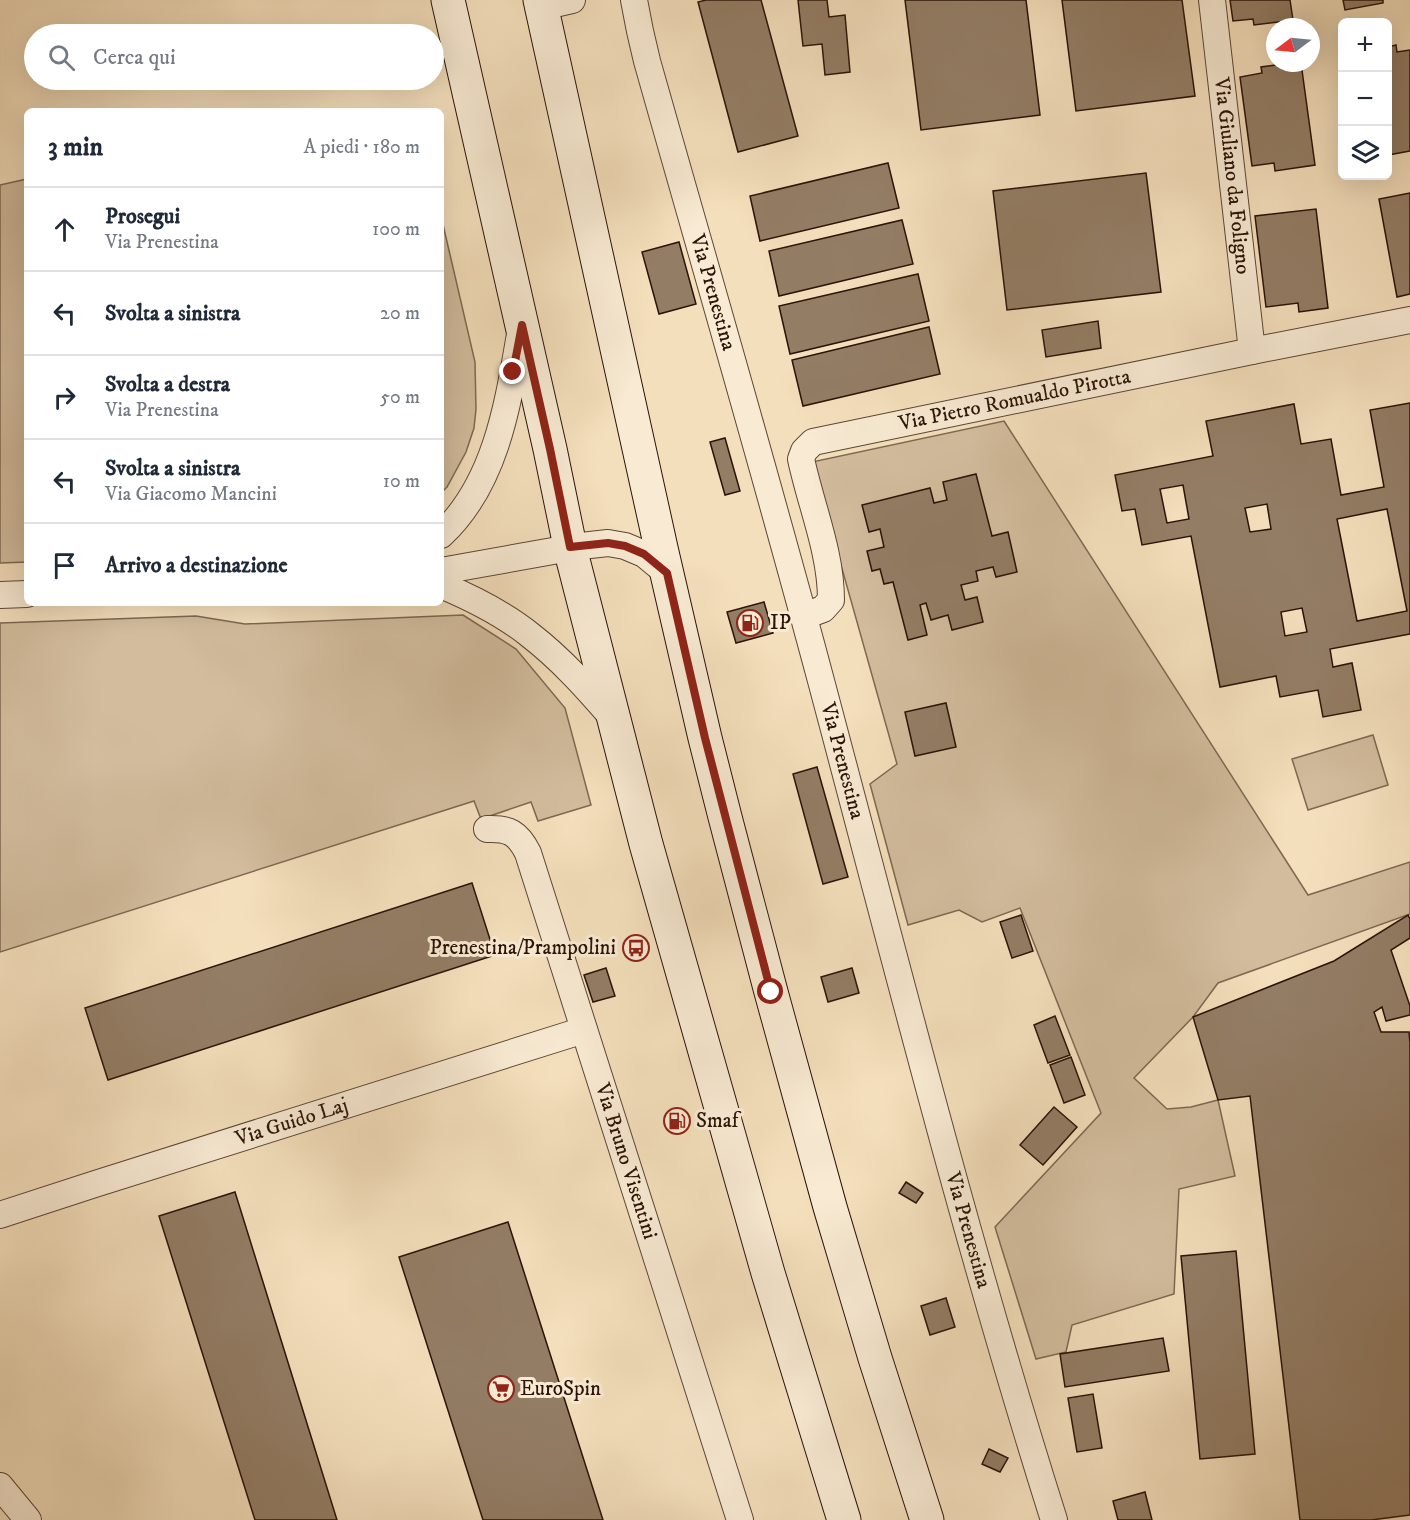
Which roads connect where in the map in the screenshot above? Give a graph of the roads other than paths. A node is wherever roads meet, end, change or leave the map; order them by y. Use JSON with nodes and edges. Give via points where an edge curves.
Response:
{"nodes":[{"id":1,"x":448,"y":0,"type":"edge"},
{"id":2,"x":634,"y":0,"type":"edge"},
{"id":3,"x":1212,"y":0,"type":"edge"},
{"id":4,"x":551,"y":2,"type":"edge"},
{"id":5,"x":1410,"y":320,"type":"edge"},
{"id":6,"x":522,"y":325,"type":"junction"},
{"id":7,"x":1252,"y":351,"type":"junction"},
{"id":8,"x":444,"y":532,"type":"edge"},
{"id":9,"x":570,"y":547,"type":"junction"},
{"id":10,"x":444,"y":570,"type":"edge"},
{"id":11,"x":667,"y":573,"type":"junction"},
{"id":12,"x":444,"y":586,"type":"edge"},
{"id":13,"x":24,"y":594,"type":"edge"},
{"id":14,"x":0,"y":595,"type":"edge"},
{"id":15,"x":804,"y":616,"type":"junction"},
{"id":16,"x":613,"y":718,"type":"junction"},
{"id":17,"x":488,"y":829,"type":"dead end"},
{"id":18,"x":584,"y":1030,"type":"junction"},
{"id":19,"x":0,"y":1215,"type":"edge"},
{"id":20,"x":0,"y":1486,"type":"edge"},
{"id":21,"x":28,"y":1520,"type":"edge"},
{"id":22,"x":740,"y":1520,"type":"edge"},
{"id":23,"x":844,"y":1520,"type":"edge"},
{"id":24,"x":927,"y":1520,"type":"edge"},
{"id":25,"x":1054,"y":1520,"type":"edge"}],
"edges":[{"from":1,"to":6,"type":"main road"},
{"from":2,"to":15,"type":"street","name":"Via Prenestina","via":[[647,61]]},
{"from":3,"to":7,"type":"street","name":"Via Giuliano da Foligno"},
{"from":4,"to":11,"type":"main road"},
{"from":5,"to":7,"type":"street","name":"Via Pietro Romualdo Pirotta"},
{"from":6,"to":8,"type":"street","via":[[497,442],[466,506]]},
{"from":6,"to":9,"type":"main road"},
{"from":7,"to":15,"type":"street","name":"Via Pietro Romualdo Pirotta","via":[[813,442],[801,459],[826,558],[831,600],[823,609]]},
{"from":9,"to":10,"type":"street"},
{"from":9,"to":11,"type":"street","via":[[608,543],[625,546],[644,554]]},
{"from":9,"to":16,"type":"main road"},
{"from":11,"to":24,"type":"main road","via":[[708,749],[794,1078],[853,1285]]},
{"from":12,"to":16,"type":"street","via":[[484,605],[530,634],[582,682]]},
{"from":13,"to":14,"type":"street"},
{"from":15,"to":25,"type":"street","name":"Via Prenestina","via":[[963,1211]]},
{"from":16,"to":23,"type":"main road","via":[[755,1230]]},
{"from":17,"to":18,"type":"street","name":"Via Bruno Visentini","via":[[512,832],[525,848]]},
{"from":18,"to":19,"type":"street","name":"Via Guido Laj"},
{"from":18,"to":22,"type":"street","name":"Via Bruno Visentini"},
{"from":20,"to":21,"type":"street"}]}
